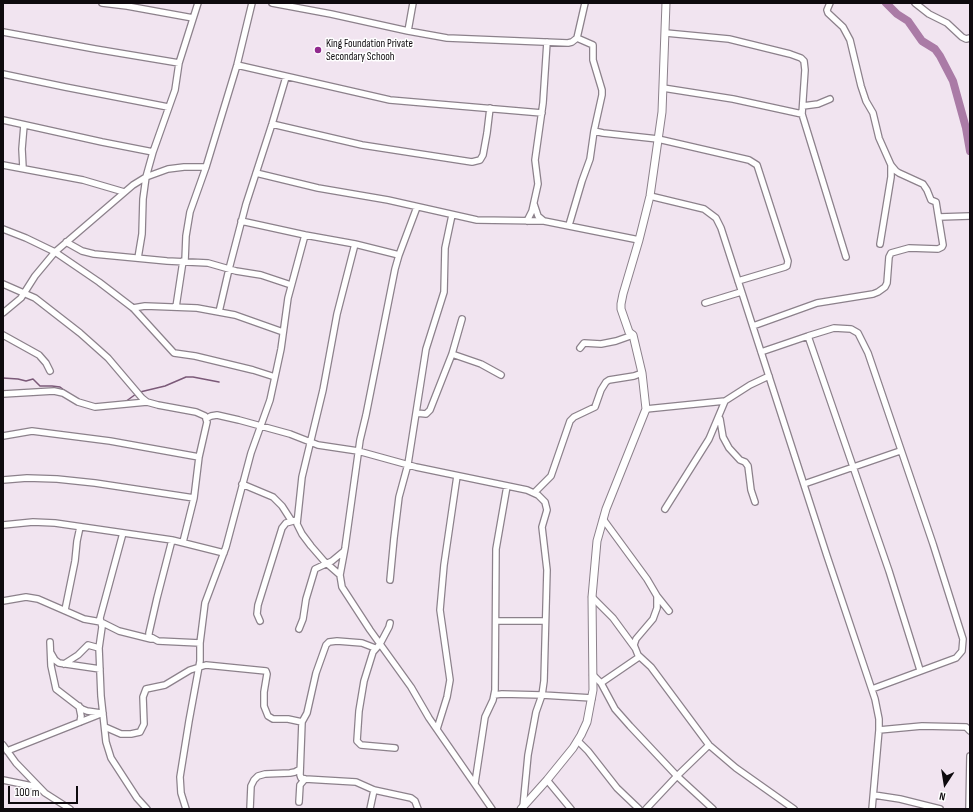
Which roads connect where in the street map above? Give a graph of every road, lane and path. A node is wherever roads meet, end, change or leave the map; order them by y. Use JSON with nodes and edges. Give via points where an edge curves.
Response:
{"nodes":[{"id":1,"x":102,"y":3,"type":"edge"},
{"id":2,"x":198,"y":3,"type":"edge"},
{"id":3,"x":252,"y":3,"type":"edge"},
{"id":4,"x":272,"y":3,"type":"edge"},
{"id":5,"x":413,"y":3,"type":"edge"},
{"id":6,"x":585,"y":3,"type":"edge"},
{"id":7,"x":666,"y":3,"type":"edge"},
{"id":8,"x":830,"y":3,"type":"edge"},
{"id":9,"x":914,"y":3,"type":"edge"},
{"id":10,"x":193,"y":18,"type":"junction"},
{"id":11,"x":408,"y":31,"type":"junction"},
{"id":12,"x":3,"y":32,"type":"edge"},
{"id":13,"x":666,"y":32,"type":"junction"},
{"id":14,"x":577,"y":38,"type":"junction"},
{"id":15,"x":970,"y":38,"type":"edge"},
{"id":16,"x":547,"y":42,"type":"junction"},
{"id":17,"x":179,"y":63,"type":"junction"},
{"id":18,"x":238,"y":65,"type":"junction"},
{"id":19,"x":3,"y":74,"type":"edge"},
{"id":20,"x":286,"y":76,"type":"junction"},
{"id":21,"x":663,"y":88,"type":"junction"},
{"id":22,"x":830,"y":99,"type":"dead end"},
{"id":23,"x":803,"y":106,"type":"junction"},
{"id":24,"x":168,"y":108,"type":"junction"},
{"id":25,"x":490,"y":108,"type":"junction"},
{"id":26,"x":542,"y":113,"type":"junction"},
{"id":27,"x":802,"y":114,"type":"junction"},
{"id":28,"x":3,"y":120,"type":"edge"},
{"id":29,"x":272,"y":124,"type":"junction"},
{"id":30,"x":24,"y":125,"type":"junction"},
{"id":31,"x":594,"y":131,"type":"junction"},
{"id":32,"x":658,"y":139,"type":"junction"},
{"id":33,"x":153,"y":152,"type":"junction"},
{"id":34,"x":891,"y":164,"type":"junction"},
{"id":35,"x":3,"y":165,"type":"edge"},
{"id":36,"x":206,"y":167,"type":"junction"},
{"id":37,"x":23,"y":168,"type":"junction"},
{"id":38,"x":256,"y":173,"type":"junction"},
{"id":39,"x":146,"y":177,"type":"junction"},
{"id":40,"x":124,"y":192,"type":"junction"},
{"id":41,"x":650,"y":196,"type":"junction"},
{"id":42,"x":533,"y":202,"type":"junction"},
{"id":43,"x":417,"y":207,"type":"junction"},
{"id":44,"x":452,"y":215,"type":"junction"},
{"id":45,"x":970,"y":216,"type":"edge"},
{"id":46,"x":939,"y":217,"type":"junction"},
{"id":47,"x":242,"y":221,"type":"junction"},
{"id":48,"x":528,"y":221,"type":"junction"},
{"id":49,"x":544,"y":221,"type":"junction"},
{"id":50,"x":569,"y":225,"type":"junction"},
{"id":51,"x":3,"y":229,"type":"edge"},
{"id":52,"x":305,"y":235,"type":"junction"},
{"id":53,"x":639,"y":240,"type":"junction"},
{"id":54,"x":66,"y":242,"type":"junction"},
{"id":55,"x":355,"y":244,"type":"junction"},
{"id":56,"x":880,"y":244,"type":"dead end"},
{"id":57,"x":55,"y":252,"type":"junction"},
{"id":58,"x":399,"y":255,"type":"junction"},
{"id":59,"x":846,"y":257,"type":"dead end"},
{"id":60,"x":138,"y":258,"type":"junction"},
{"id":61,"x":184,"y":261,"type":"junction"},
{"id":62,"x":229,"y":268,"type":"junction"},
{"id":63,"x":738,"y":281,"type":"junction"},
{"id":64,"x":3,"y":284,"type":"edge"},
{"id":65,"x":291,"y":285,"type":"junction"},
{"id":66,"x":741,"y":292,"type":"junction"},
{"id":67,"x":24,"y":293,"type":"junction"},
{"id":68,"x":705,"y":303,"type":"dead end"},
{"id":69,"x":176,"y":307,"type":"junction"},
{"id":70,"x":133,"y":308,"type":"junction"},
{"id":71,"x":220,"y":312,"type":"junction"},
{"id":72,"x":3,"y":313,"type":"edge"},
{"id":73,"x":462,"y":319,"type":"dead end"},
{"id":74,"x":753,"y":326,"type":"junction"},
{"id":75,"x":283,"y":332,"type":"junction"},
{"id":76,"x":3,"y":335,"type":"edge"},
{"id":77,"x":633,"y":335,"type":"junction"},
{"id":78,"x":808,"y":336,"type":"junction"},
{"id":79,"x":580,"y":348,"type":"dead end"},
{"id":80,"x":761,"y":352,"type":"junction"},
{"id":81,"x":452,"y":354,"type":"junction"},
{"id":82,"x":50,"y":371,"type":"dead end"},
{"id":83,"x":642,"y":373,"type":"junction"},
{"id":84,"x":501,"y":375,"type":"dead end"},
{"id":85,"x":769,"y":376,"type":"junction"},
{"id":86,"x":276,"y":377,"type":"junction"},
{"id":87,"x":3,"y":394,"type":"edge"},
{"id":88,"x":725,"y":401,"type":"junction"},
{"id":89,"x":147,"y":402,"type":"junction"},
{"id":90,"x":646,"y":410,"type":"junction"},
{"id":91,"x":416,"y":413,"type":"junction"},
{"id":92,"x":720,"y":416,"type":"junction"},
{"id":93,"x":207,"y":418,"type":"junction"},
{"id":94,"x":261,"y":426,"type":"junction"},
{"id":95,"x":3,"y":436,"type":"edge"},
{"id":96,"x":310,"y":442,"type":"junction"},
{"id":97,"x":358,"y":451,"type":"junction"},
{"id":98,"x":900,"y":451,"type":"junction"},
{"id":99,"x":199,"y":457,"type":"junction"},
{"id":100,"x":408,"y":464,"type":"junction"},
{"id":101,"x":852,"y":466,"type":"junction"},
{"id":102,"x":456,"y":476,"type":"junction"},
{"id":103,"x":3,"y":480,"type":"edge"},
{"id":104,"x":242,"y":484,"type":"junction"},
{"id":105,"x":804,"y":484,"type":"junction"},
{"id":106,"x":507,"y":486,"type":"junction"},
{"id":107,"x":534,"y":493,"type":"junction"},
{"id":108,"x":194,"y":498,"type":"junction"},
{"id":109,"x":755,"y":502,"type":"dead end"},
{"id":110,"x":665,"y":509,"type":"dead end"},
{"id":111,"x":294,"y":520,"type":"junction"},
{"id":112,"x":603,"y":520,"type":"junction"},
{"id":113,"x":3,"y":525,"type":"edge"},
{"id":114,"x":80,"y":527,"type":"junction"},
{"id":115,"x":123,"y":533,"type":"junction"},
{"id":116,"x":172,"y":540,"type":"junction"},
{"id":117,"x":184,"y":542,"type":"junction"},
{"id":118,"x":344,"y":551,"type":"junction"},
{"id":119,"x":224,"y":553,"type":"junction"},
{"id":120,"x":327,"y":563,"type":"junction"},
{"id":121,"x":340,"y":575,"type":"junction"},
{"id":122,"x":390,"y":580,"type":"dead end"},
{"id":123,"x":657,"y":596,"type":"junction"},
{"id":124,"x":592,"y":597,"type":"junction"},
{"id":125,"x":3,"y":601,"type":"edge"},
{"id":126,"x":65,"y":610,"type":"junction"},
{"id":127,"x":669,"y":612,"type":"dead end"},
{"id":128,"x":260,"y":621,"type":"dead end"},
{"id":129,"x":496,"y":621,"type":"junction"},
{"id":130,"x":545,"y":621,"type":"junction"},
{"id":131,"x":101,"y":622,"type":"junction"},
{"id":132,"x":390,"y":623,"type":"dead end"},
{"id":133,"x":300,"y":629,"type":"dead end"},
{"id":134,"x":152,"y":639,"type":"junction"},
{"id":135,"x":50,"y":642,"type":"dead end"},
{"id":136,"x":200,"y":643,"type":"junction"},
{"id":137,"x":377,"y":646,"type":"junction"},
{"id":138,"x":99,"y":648,"type":"junction"},
{"id":139,"x":635,"y":649,"type":"junction"},
{"id":140,"x":50,"y":653,"type":"junction"},
{"id":141,"x":640,"y":657,"type":"junction"},
{"id":142,"x":64,"y":664,"type":"junction"},
{"id":143,"x":199,"y":666,"type":"junction"},
{"id":144,"x":100,"y":669,"type":"junction"},
{"id":145,"x":920,"y":670,"type":"junction"},
{"id":146,"x":593,"y":675,"type":"junction"},
{"id":147,"x":601,"y":683,"type":"junction"},
{"id":148,"x":872,"y":689,"type":"junction"},
{"id":149,"x":494,"y":695,"type":"junction"},
{"id":150,"x":542,"y":695,"type":"junction"},
{"id":151,"x":592,"y":698,"type":"junction"},
{"id":152,"x":79,"y":706,"type":"junction"},
{"id":153,"x":103,"y":713,"type":"junction"},
{"id":154,"x":80,"y":722,"type":"junction"},
{"id":155,"x":302,"y":722,"type":"junction"},
{"id":156,"x":105,"y":727,"type":"junction"},
{"id":157,"x":437,"y":730,"type":"junction"},
{"id":158,"x":879,"y":730,"type":"junction"},
{"id":159,"x":970,"y":731,"type":"edge"},
{"id":160,"x":578,"y":741,"type":"junction"},
{"id":161,"x":3,"y":745,"type":"edge"},
{"id":162,"x":709,"y":745,"type":"junction"},
{"id":163,"x":395,"y":748,"type":"dead end"},
{"id":164,"x":7,"y":751,"type":"junction"},
{"id":165,"x":970,"y":756,"type":"edge"},
{"id":166,"x":300,"y":769,"type":"junction"},
{"id":167,"x":677,"y":776,"type":"junction"},
{"id":168,"x":305,"y":779,"type":"junction"},
{"id":169,"x":3,"y":780,"type":"edge"},
{"id":170,"x":547,"y":780,"type":"junction"},
{"id":171,"x":475,"y":783,"type":"junction"},
{"id":172,"x":38,"y":787,"type":"junction"},
{"id":173,"x":374,"y":790,"type":"junction"},
{"id":174,"x":874,"y":795,"type":"junction"},
{"id":175,"x":299,"y":802,"type":"dead end"},
{"id":176,"x":522,"y":808,"type":"edge"},
{"id":177,"x":70,"y":809,"type":"edge"},
{"id":178,"x":147,"y":809,"type":"edge"},
{"id":179,"x":186,"y":809,"type":"edge"},
{"id":180,"x":250,"y":809,"type":"edge"},
{"id":181,"x":370,"y":809,"type":"edge"},
{"id":182,"x":418,"y":809,"type":"edge"},
{"id":183,"x":492,"y":809,"type":"edge"},
{"id":184,"x":571,"y":809,"type":"edge"},
{"id":185,"x":640,"y":809,"type":"edge"},
{"id":186,"x":646,"y":809,"type":"edge"},
{"id":187,"x":713,"y":809,"type":"edge"},
{"id":188,"x":794,"y":809,"type":"edge"},
{"id":189,"x":872,"y":809,"type":"edge"},
{"id":190,"x":940,"y":809,"type":"edge"},
{"id":191,"x":969,"y":809,"type":"edge"}],
"edges":[{"from":1,"to":10,"type":"street"},
{"from":2,"to":10,"type":"street"},
{"from":3,"to":18,"type":"street"},
{"from":4,"to":11,"type":"street"},
{"from":5,"to":11,"type":"street"},
{"from":6,"to":14,"type":"street"},
{"from":7,"to":13,"type":"street"},
{"from":8,"to":34,"type":"street","via":[[828,13],[843,27],[850,40],[861,86]]},
{"from":9,"to":15,"type":"street","via":[[946,23],[962,37]]},
{"from":10,"to":17,"type":"street"},
{"from":11,"to":16,"type":"street","via":[[462,39]]},
{"from":12,"to":17,"type":"street"},
{"from":13,"to":21,"type":"street"},
{"from":13,"to":23,"type":"street","via":[[729,39],[797,56],[804,61],[805,66]]},
{"from":14,"to":16,"type":"street","via":[[568,43]]},
{"from":14,"to":31,"type":"street","via":[[593,45],[593,60],[602,90]]},
{"from":16,"to":26,"type":"street"},
{"from":17,"to":24,"type":"street","via":[[175,90]]},
{"from":18,"to":20,"type":"street"},
{"from":18,"to":36,"type":"street"},
{"from":19,"to":24,"type":"street"},
{"from":20,"to":25,"type":"street","via":[[390,100]]},
{"from":20,"to":29,"type":"street"},
{"from":21,"to":27,"type":"street"},
{"from":21,"to":32,"type":"street"},
{"from":22,"to":23,"type":"street"},
{"from":23,"to":27,"type":"street"},
{"from":24,"to":33,"type":"street"},
{"from":25,"to":26,"type":"street"},
{"from":25,"to":29,"type":"street","via":[[483,155],[476,162],[362,145]]},
{"from":26,"to":42,"type":"street","via":[[535,160],[538,184]]},
{"from":27,"to":59,"type":"street"},
{"from":28,"to":30,"type":"street"},
{"from":29,"to":38,"type":"street"},
{"from":30,"to":33,"type":"street"},
{"from":30,"to":37,"type":"street"},
{"from":31,"to":32,"type":"street"},
{"from":31,"to":50,"type":"street","via":[[588,165]]},
{"from":32,"to":41,"type":"street"},
{"from":32,"to":63,"type":"street","via":[[749,160],[757,165],[788,264]]},
{"from":33,"to":39,"type":"street"},
{"from":34,"to":46,"type":"street","via":[[899,173],[923,184],[931,200],[937,203]]},
{"from":34,"to":56,"type":"street"},
{"from":35,"to":37,"type":"street"},
{"from":36,"to":39,"type":"street","via":[[177,167]]},
{"from":36,"to":61,"type":"street","via":[[190,212]]},
{"from":37,"to":40,"type":"street","via":[[83,180]]},
{"from":38,"to":43,"type":"street"},
{"from":38,"to":47,"type":"street"},
{"from":39,"to":40,"type":"street"},
{"from":39,"to":60,"type":"street"},
{"from":40,"to":54,"type":"street"},
{"from":41,"to":53,"type":"street"},
{"from":41,"to":63,"type":"street","via":[[698,207],[713,215]]},
{"from":42,"to":48,"type":"street"},
{"from":42,"to":49,"type":"street","via":[[535,210]]},
{"from":43,"to":44,"type":"street"},
{"from":43,"to":58,"type":"street"},
{"from":44,"to":48,"type":"street","via":[[485,221]]},
{"from":44,"to":91,"type":"street","via":[[445,248],[444,292],[426,349]]},
{"from":45,"to":46,"type":"street"},
{"from":46,"to":74,"type":"street","via":[[942,247],[909,248],[891,253],[887,283],[878,292],[817,303]]},
{"from":47,"to":52,"type":"street"},
{"from":47,"to":62,"type":"street"},
{"from":48,"to":49,"type":"street"},
{"from":49,"to":50,"type":"street"},
{"from":50,"to":53,"type":"street"},
{"from":51,"to":57,"type":"street"},
{"from":52,"to":55,"type":"street"},
{"from":52,"to":65,"type":"street"},
{"from":53,"to":77,"type":"street","via":[[621,304],[629,332]]},
{"from":54,"to":57,"type":"street"},
{"from":54,"to":60,"type":"street","via":[[94,254]]},
{"from":55,"to":58,"type":"street"},
{"from":55,"to":96,"type":"street"},
{"from":57,"to":67,"type":"street"},
{"from":57,"to":70,"type":"street"},
{"from":58,"to":97,"type":"street"},
{"from":60,"to":61,"type":"street"},
{"from":61,"to":62,"type":"street"},
{"from":61,"to":69,"type":"street"},
{"from":62,"to":65,"type":"street"},
{"from":62,"to":71,"type":"street"},
{"from":63,"to":66,"type":"street"},
{"from":64,"to":67,"type":"street"},
{"from":65,"to":75,"type":"street"},
{"from":66,"to":68,"type":"street"},
{"from":66,"to":74,"type":"street"},
{"from":67,"to":72,"type":"street"},
{"from":67,"to":89,"type":"street","via":[[44,305],[92,343]]},
{"from":69,"to":70,"type":"street"},
{"from":69,"to":71,"type":"street"},
{"from":70,"to":86,"type":"street","via":[[176,354],[195,356]]},
{"from":71,"to":75,"type":"street","via":[[249,319]]},
{"from":73,"to":81,"type":"street"},
{"from":74,"to":80,"type":"street"},
{"from":75,"to":86,"type":"street"},
{"from":76,"to":82,"type":"street","via":[[38,355]]},
{"from":77,"to":79,"type":"street","via":[[601,344],[584,342]]},
{"from":77,"to":83,"type":"street"},
{"from":78,"to":80,"type":"street"},
{"from":78,"to":98,"type":"street","via":[[834,328],[851,329],[858,333],[868,353]]},
{"from":78,"to":101,"type":"street"},
{"from":80,"to":85,"type":"street"},
{"from":81,"to":84,"type":"street"},
{"from":81,"to":91,"type":"street","via":[[430,410],[426,414]]},
{"from":83,"to":90,"type":"street"},
{"from":83,"to":107,"type":"street","via":[[606,382],[596,408],[570,421],[551,476]]},
{"from":85,"to":88,"type":"street"},
{"from":85,"to":105,"type":"street"},
{"from":86,"to":94,"type":"street"},
{"from":87,"to":89,"type":"street","via":[[54,391],[78,402],[96,406]]},
{"from":88,"to":90,"type":"street"},
{"from":88,"to":92,"type":"street"},
{"from":89,"to":93,"type":"street","via":[[196,412]]},
{"from":90,"to":112,"type":"street"},
{"from":91,"to":100,"type":"street"},
{"from":92,"to":109,"type":"street","via":[[723,437],[729,448],[748,466]]},
{"from":92,"to":110,"type":"street","via":[[709,439]]},
{"from":93,"to":94,"type":"street","via":[[216,415]]},
{"from":93,"to":99,"type":"street"},
{"from":94,"to":96,"type":"street"},
{"from":94,"to":104,"type":"street"},
{"from":95,"to":99,"type":"street","via":[[32,431],[110,441]]},
{"from":96,"to":97,"type":"street"},
{"from":96,"to":111,"type":"street"},
{"from":97,"to":100,"type":"street"},
{"from":97,"to":118,"type":"street"},
{"from":98,"to":101,"type":"street"},
{"from":98,"to":145,"type":"street","via":[[933,544],[963,643],[962,651],[956,658]]},
{"from":99,"to":108,"type":"street"},
{"from":100,"to":102,"type":"street"},
{"from":100,"to":122,"type":"street","via":[[398,505]]},
{"from":101,"to":105,"type":"street"},
{"from":101,"to":145,"type":"street"},
{"from":102,"to":106,"type":"street"},
{"from":102,"to":157,"type":"street","via":[[440,610],[450,680]]},
{"from":103,"to":108,"type":"street","via":[[36,478],[94,482]]},
{"from":104,"to":111,"type":"street","via":[[273,497]]},
{"from":104,"to":119,"type":"street"},
{"from":105,"to":148,"type":"street"},
{"from":106,"to":107,"type":"street"},
{"from":106,"to":129,"type":"street","via":[[496,549]]},
{"from":107,"to":130,"type":"street","via":[[542,498],[547,508],[542,527],[547,570]]},
{"from":108,"to":117,"type":"street"},
{"from":111,"to":120,"type":"street","via":[[306,540]]},
{"from":111,"to":128,"type":"street","via":[[282,528],[258,604],[257,614]]},
{"from":112,"to":123,"type":"street"},
{"from":112,"to":124,"type":"street","via":[[595,554]]},
{"from":113,"to":114,"type":"street","via":[[44,522]]},
{"from":114,"to":115,"type":"street"},
{"from":114,"to":126,"type":"street"},
{"from":115,"to":116,"type":"street"},
{"from":115,"to":131,"type":"street"},
{"from":116,"to":117,"type":"street"},
{"from":116,"to":134,"type":"street","via":[[149,633]]},
{"from":117,"to":119,"type":"street"},
{"from":118,"to":120,"type":"street"},
{"from":118,"to":121,"type":"street"},
{"from":119,"to":136,"type":"street","via":[[204,603]]},
{"from":120,"to":121,"type":"street"},
{"from":120,"to":133,"type":"street","via":[[315,571]]},
{"from":121,"to":137,"type":"street","via":[[342,587]]},
{"from":123,"to":127,"type":"street"},
{"from":123,"to":139,"type":"street","via":[[656,613],[649,625],[637,636]]},
{"from":124,"to":139,"type":"street","via":[[613,618]]},
{"from":124,"to":146,"type":"street"},
{"from":125,"to":126,"type":"street","via":[[32,597]]},
{"from":126,"to":131,"type":"street","via":[[84,619]]},
{"from":129,"to":130,"type":"street"},
{"from":129,"to":149,"type":"street"},
{"from":130,"to":150,"type":"street"},
{"from":131,"to":134,"type":"street","via":[[119,631]]},
{"from":131,"to":138,"type":"street"},
{"from":132,"to":137,"type":"street"},
{"from":134,"to":136,"type":"street","via":[[163,642]]},
{"from":135,"to":140,"type":"street"},
{"from":136,"to":143,"type":"street"},
{"from":137,"to":155,"type":"street","via":[[337,641],[327,643],[320,658],[307,713]]},
{"from":137,"to":157,"type":"street","via":[[411,688]]},
{"from":137,"to":163,"type":"street","via":[[364,681],[357,741],[361,745]]},
{"from":138,"to":142,"type":"street","via":[[88,645]]},
{"from":138,"to":144,"type":"street"},
{"from":139,"to":141,"type":"street"},
{"from":140,"to":142,"type":"street","via":[[55,660]]},
{"from":140,"to":152,"type":"street","via":[[56,689]]},
{"from":141,"to":147,"type":"street"},
{"from":141,"to":162,"type":"street","via":[[651,667]]},
{"from":142,"to":144,"type":"street"},
{"from":143,"to":155,"type":"street","via":[[266,671],[264,706],[268,716],[273,719]]},
{"from":143,"to":156,"type":"street","via":[[168,683],[144,691],[144,724],[140,732],[121,734]]},
{"from":143,"to":179,"type":"street","via":[[180,777]]},
{"from":144,"to":153,"type":"street"},
{"from":145,"to":148,"type":"street"},
{"from":146,"to":147,"type":"street"},
{"from":146,"to":151,"type":"street"},
{"from":147,"to":167,"type":"street","via":[[616,709]]},
{"from":148,"to":158,"type":"street","via":[[878,710]]},
{"from":149,"to":150,"type":"street"},
{"from":149,"to":171,"type":"street","via":[[485,717]]},
{"from":150,"to":151,"type":"street"},
{"from":150,"to":176,"type":"street","via":[[528,755]]},
{"from":151,"to":160,"type":"street","via":[[587,722]]},
{"from":152,"to":153,"type":"street","via":[[87,711]]},
{"from":152,"to":154,"type":"street"},
{"from":153,"to":154,"type":"street"},
{"from":153,"to":156,"type":"street"},
{"from":154,"to":164,"type":"street"},
{"from":155,"to":166,"type":"street"},
{"from":156,"to":178,"type":"street","via":[[111,758]]},
{"from":157,"to":171,"type":"street"},
{"from":158,"to":159,"type":"street","via":[[929,726],[966,727]]},
{"from":158,"to":174,"type":"street"},
{"from":160,"to":170,"type":"street"},
{"from":160,"to":185,"type":"street","via":[[617,788]]},
{"from":161,"to":164,"type":"street"},
{"from":162,"to":167,"type":"street"},
{"from":162,"to":188,"type":"street","via":[[736,768]]},
{"from":164,"to":172,"type":"street"},
{"from":165,"to":191,"type":"street"},
{"from":166,"to":168,"type":"street","via":[[300,776]]},
{"from":166,"to":180,"type":"street","via":[[290,773],[265,774],[254,780],[251,786]]},
{"from":167,"to":186,"type":"street"},
{"from":167,"to":187,"type":"street"},
{"from":168,"to":173,"type":"street","via":[[356,782]]},
{"from":168,"to":175,"type":"street","via":[[300,785]]},
{"from":169,"to":172,"type":"street"},
{"from":170,"to":176,"type":"street"},
{"from":170,"to":184,"type":"street"},
{"from":171,"to":183,"type":"street"},
{"from":172,"to":177,"type":"street"},
{"from":173,"to":181,"type":"street"},
{"from":173,"to":182,"type":"street","via":[[411,798]]},
{"from":174,"to":189,"type":"street"},
{"from":174,"to":190,"type":"street"}]}
